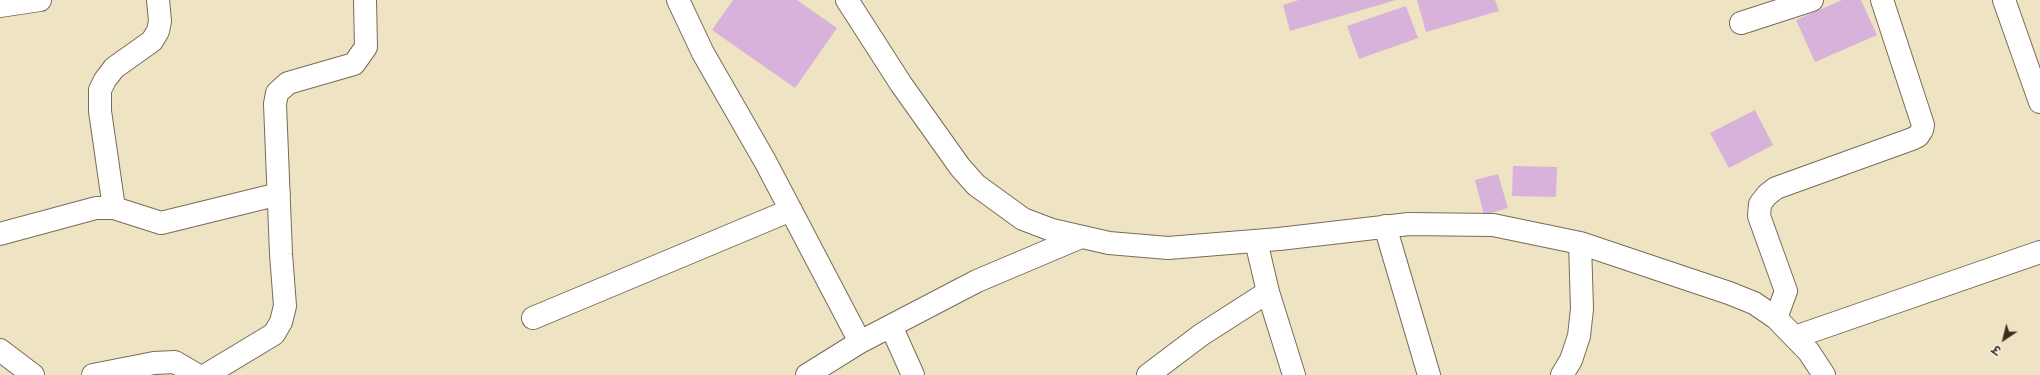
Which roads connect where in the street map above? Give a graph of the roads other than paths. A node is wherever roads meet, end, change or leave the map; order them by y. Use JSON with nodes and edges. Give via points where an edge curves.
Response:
{"nodes":[{"id":1,"x":40,"y":0,"type":"edge"},
{"id":2,"x":158,"y":0,"type":"edge"},
{"id":3,"x":365,"y":0,"type":"edge"},
{"id":4,"x":678,"y":0,"type":"edge"},
{"id":5,"x":847,"y":0,"type":"edge"},
{"id":6,"x":1812,"y":0,"type":"edge"},
{"id":7,"x":1882,"y":0,"type":"edge"},
{"id":8,"x":2004,"y":0,"type":"edge"},
{"id":9,"x":0,"y":6,"type":"edge"},
{"id":10,"x":1741,"y":23,"type":"dead end"},
{"id":11,"x":2040,"y":102,"type":"edge"},
{"id":12,"x":279,"y":194,"type":"junction"},
{"id":13,"x":114,"y":208,"type":"junction"},
{"id":14,"x":791,"y":210,"type":"junction"},
{"id":15,"x":1385,"y":226,"type":"junction"},
{"id":16,"x":0,"y":234,"type":"edge"},
{"id":17,"x":1081,"y":237,"type":"junction"},
{"id":18,"x":1256,"y":241,"type":"junction"},
{"id":19,"x":1580,"y":243,"type":"junction"},
{"id":20,"x":2040,"y":252,"type":"edge"},
{"id":21,"x":1268,"y":292,"type":"junction"},
{"id":22,"x":533,"y":318,"type":"dead end"},
{"id":23,"x":1776,"y":318,"type":"junction"},
{"id":24,"x":891,"y":326,"type":"junction"},
{"id":25,"x":1795,"y":337,"type":"junction"},
{"id":26,"x":860,"y":342,"type":"junction"},
{"id":27,"x":0,"y":350,"type":"edge"},
{"id":28,"x":33,"y":375,"type":"edge"},
{"id":29,"x":94,"y":375,"type":"edge"},
{"id":30,"x":197,"y":375,"type":"edge"},
{"id":31,"x":206,"y":375,"type":"edge"},
{"id":32,"x":807,"y":375,"type":"edge"},
{"id":33,"x":914,"y":375,"type":"edge"},
{"id":34,"x":1148,"y":375,"type":"edge"},
{"id":35,"x":1294,"y":375,"type":"edge"},
{"id":36,"x":1429,"y":375,"type":"edge"},
{"id":37,"x":1562,"y":375,"type":"edge"},
{"id":38,"x":1824,"y":375,"type":"edge"}],
"edges":[{"from":1,"to":9,"type":"street"},
{"from":2,"to":13,"type":"street","via":[[160,21],[152,41],[114,68],[100,90],[100,111]]},
{"from":3,"to":12,"type":"street","via":[[366,47],[354,64],[288,83],[277,93],[275,104]]},
{"from":4,"to":14,"type":"street","via":[[703,53]]},
{"from":5,"to":17,"type":"street","via":[[901,84],[960,167],[976,185],[1023,219]]},
{"from":6,"to":10,"type":"street"},
{"from":7,"to":23,"type":"street","via":[[1923,124],[1922,130],[1912,139],[1776,188],[1760,204],[1759,216],[1786,291]]},
{"from":8,"to":11,"type":"street"},
{"from":12,"to":13,"type":"street","via":[[161,223]]},
{"from":12,"to":31,"type":"street","via":[[285,306],[281,322],[274,334],[262,343]]},
{"from":13,"to":16,"type":"street","via":[[96,208]]},
{"from":14,"to":22,"type":"street"},
{"from":14,"to":26,"type":"street"},
{"from":15,"to":18,"type":"street"},
{"from":15,"to":19,"type":"street","via":[[1493,225]]},
{"from":15,"to":36,"type":"street"},
{"from":17,"to":18,"type":"street","via":[[1109,243],[1168,248]]},
{"from":17,"to":24,"type":"street","via":[[977,281]]},
{"from":18,"to":21,"type":"street"},
{"from":19,"to":23,"type":"street","via":[[1729,293],[1754,303]]},
{"from":19,"to":37,"type":"street","via":[[1582,309],[1579,336],[1571,360]]},
{"from":20,"to":25,"type":"street"},
{"from":21,"to":34,"type":"street","via":[[1201,335]]},
{"from":21,"to":35,"type":"street"},
{"from":23,"to":25,"type":"street"},
{"from":24,"to":26,"type":"street"},
{"from":24,"to":33,"type":"street"},
{"from":25,"to":38,"type":"street","via":[[1809,352]]},
{"from":26,"to":32,"type":"street"},
{"from":27,"to":28,"type":"street"},
{"from":29,"to":30,"type":"street","via":[[154,363],[175,362]]}]}
